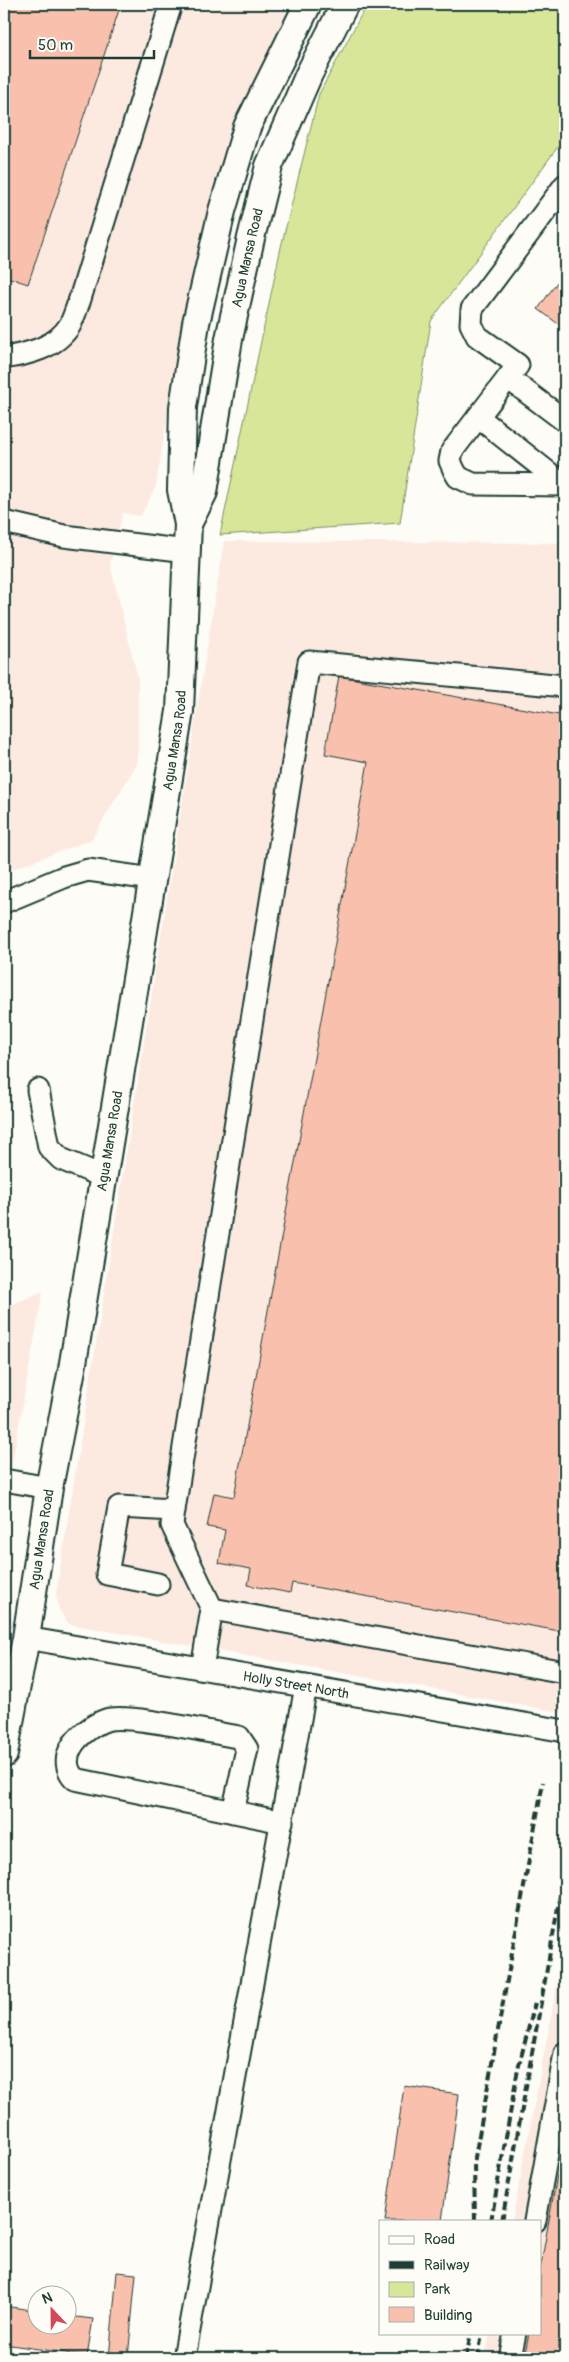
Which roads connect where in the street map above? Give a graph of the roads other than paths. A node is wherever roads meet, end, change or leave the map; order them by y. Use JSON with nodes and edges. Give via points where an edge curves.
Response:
{"nodes":[{"id":1,"x":171,"y":4,"type":"edge"},
{"id":2,"x":308,"y":4,"type":"edge"},
{"id":3,"x":345,"y":4,"type":"edge"},
{"id":4,"x":565,"y":185,"type":"edge"},
{"id":5,"x":4,"y":358,"type":"edge"},
{"id":6,"x":508,"y":378,"type":"junction"},
{"id":7,"x":478,"y":417,"type":"junction"},
{"id":8,"x":565,"y":421,"type":"edge"},
{"id":9,"x":565,"y":485,"type":"edge"},
{"id":10,"x":4,"y":522,"type":"edge"},
{"id":11,"x":188,"y":524,"type":"junction"},
{"id":12,"x":187,"y":551,"type":"junction"},
{"id":13,"x":565,"y":686,"type":"edge"},
{"id":14,"x":152,"y":879,"type":"junction"},
{"id":15,"x":4,"y":902,"type":"edge"},
{"id":16,"x":38,"y":1090,"type":"dead end"},
{"id":17,"x":104,"y":1177,"type":"junction"},
{"id":18,"x":4,"y":1480,"type":"edge"},
{"id":19,"x":49,"y":1488,"type":"junction"},
{"id":20,"x":174,"y":1510,"type":"junction"},
{"id":21,"x":158,"y":1584,"type":"dead end"},
{"id":22,"x":212,"y":1609,"type":"junction"},
{"id":23,"x":26,"y":1638,"type":"junction"},
{"id":24,"x":202,"y":1668,"type":"junction"},
{"id":25,"x":565,"y":1672,"type":"edge"},
{"id":26,"x":306,"y":1686,"type":"junction"},
{"id":27,"x":565,"y":1732,"type":"edge"},
{"id":28,"x":4,"y":1754,"type":"edge"},
{"id":29,"x":233,"y":1812,"type":"junction"},
{"id":30,"x":282,"y":1822,"type":"junction"},
{"id":31,"x":565,"y":2053,"type":"edge"},
{"id":32,"x":535,"y":2220,"type":"edge"},
{"id":33,"x":515,"y":2334,"type":"edge"},
{"id":34,"x":184,"y":2358,"type":"edge"},
{"id":35,"x":510,"y":2358,"type":"edge"}],
"edges":[{"from":1,"to":5,"type":"street","via":[[70,326],[34,352]]},
{"from":2,"to":11,"type":"main road","name":"Agua Mansa Road","via":[[247,128],[222,211],[196,323],[183,407],[181,490]]},
{"from":3,"to":11,"type":"main road","name":"Agua Mansa Road","via":[[309,74],[269,166],[229,339],[204,492]]},
{"from":4,"to":6,"type":"street","via":[[472,309],[471,324],[477,336],[518,365]]},
{"from":6,"to":7,"type":"street"},
{"from":6,"to":8,"type":"street"},
{"from":7,"to":9,"type":"street"},
{"from":7,"to":9,"type":"street","via":[[452,451],[450,461],[458,477],[473,484]]},
{"from":10,"to":12,"type":"street","via":[[64,536]]},
{"from":11,"to":12,"type":"main road","name":"Agua Mansa Road"},
{"from":12,"to":14,"type":"main road","name":"Agua Mansa Road","via":[[180,711]]},
{"from":13,"to":20,"type":"street","via":[[309,662]]},
{"from":14,"to":15,"type":"street","via":[[88,870]]},
{"from":14,"to":17,"type":"main road","name":"Agua Mansa Road"},
{"from":16,"to":17,"type":"street","via":[[49,1147],[61,1159]]},
{"from":17,"to":19,"type":"main road","name":"Agua Mansa Road"},
{"from":18,"to":19,"type":"street"},
{"from":19,"to":23,"type":"main road","name":"Agua Mansa Road"},
{"from":20,"to":21,"type":"street","via":[[119,1507],[107,1574]]},
{"from":20,"to":22,"type":"street","via":[[172,1525]]},
{"from":22,"to":24,"type":"street"},
{"from":22,"to":25,"type":"street"},
{"from":23,"to":24,"type":"street","name":"Holly Street North"},
{"from":23,"to":28,"type":"main road","name":"Agua Mansa Road"},
{"from":24,"to":26,"type":"street","name":"Holly Street North"},
{"from":26,"to":27,"type":"street","name":"Holly Street North"},
{"from":26,"to":30,"type":"street"},
{"from":29,"to":29,"type":"street","via":[[75,1779],[67,1766],[68,1754],[79,1737],[107,1720],[128,1718],[238,1737],[247,1749]]},
{"from":29,"to":30,"type":"street"},
{"from":30,"to":34,"type":"street"},
{"from":31,"to":32,"type":"street"},
{"from":33,"to":35,"type":"street"}]}
